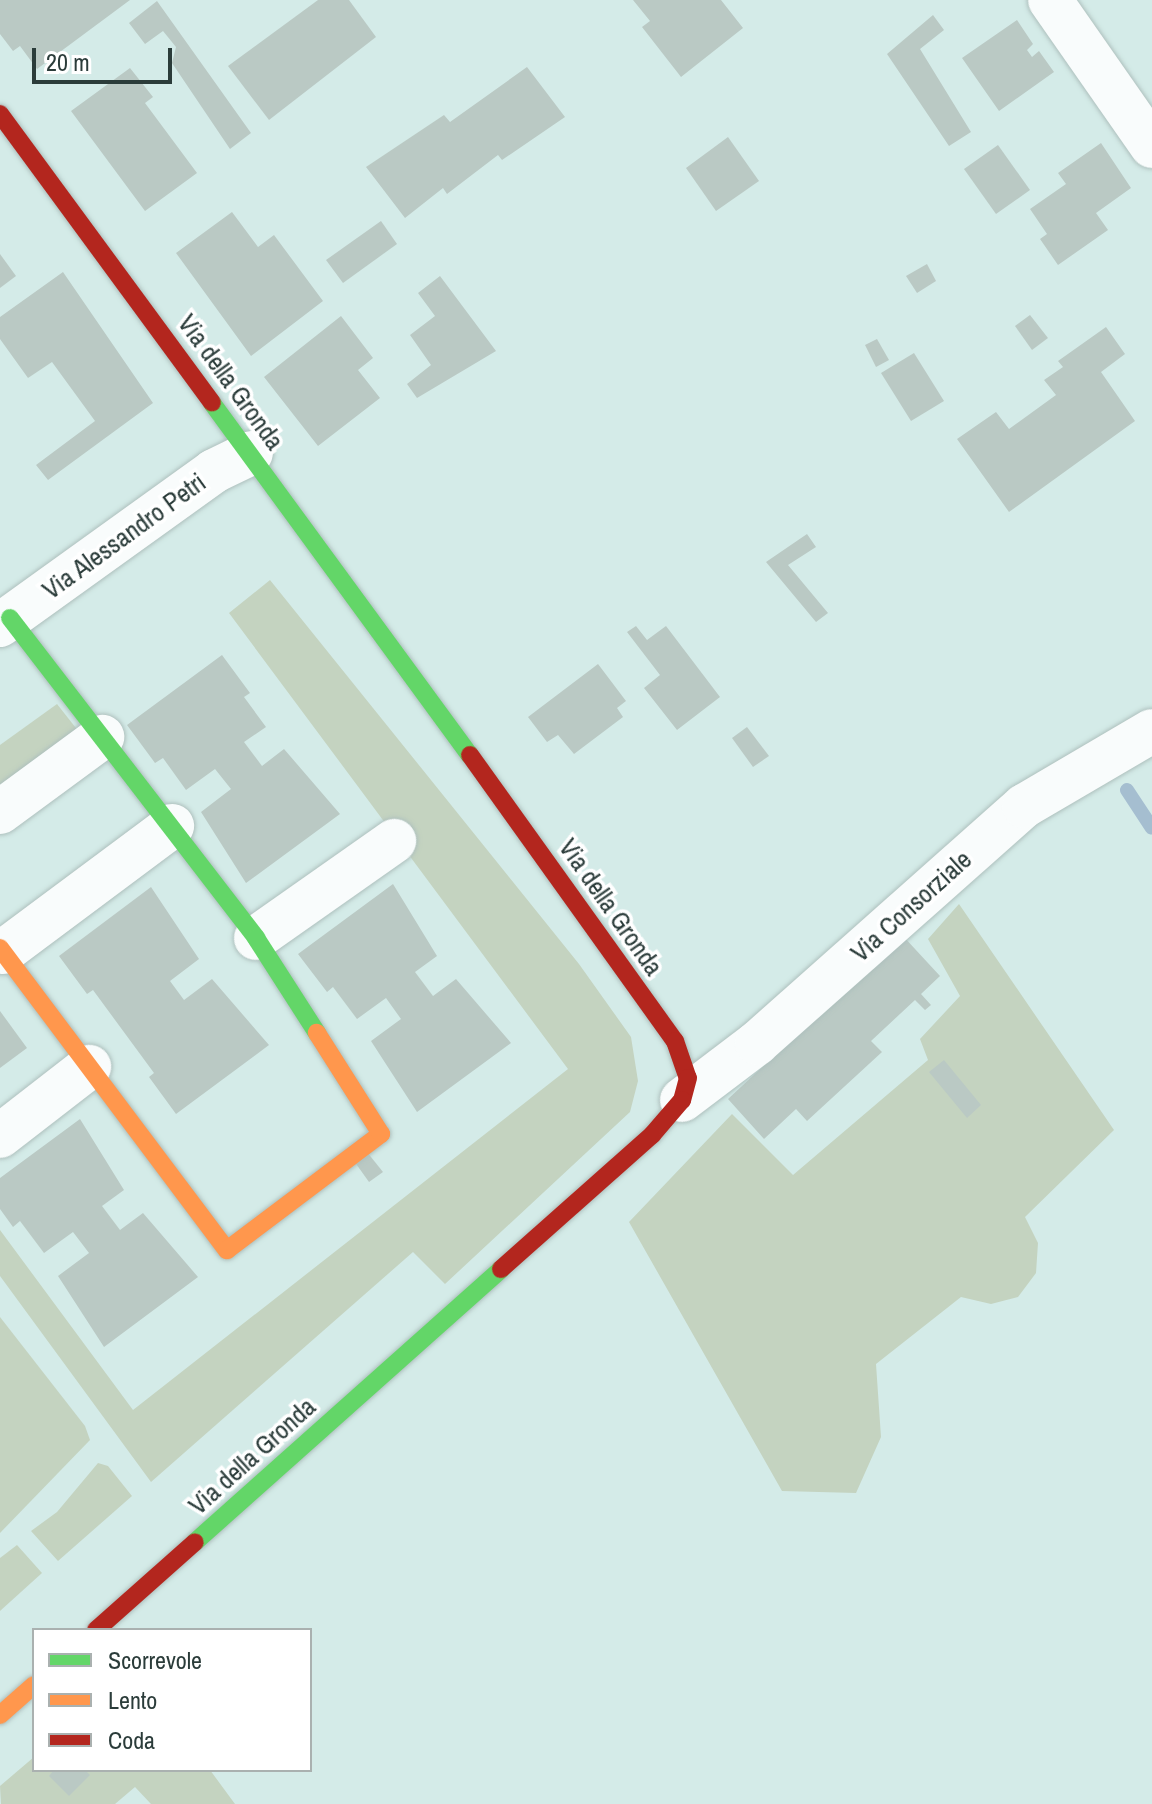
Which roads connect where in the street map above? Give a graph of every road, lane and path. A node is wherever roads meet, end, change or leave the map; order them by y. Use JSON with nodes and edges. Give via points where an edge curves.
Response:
{"nodes":[{"id":1,"x":1050,"y":0,"type":"edge"},
{"id":2,"x":0,"y":114,"type":"edge"},
{"id":3,"x":1152,"y":146,"type":"edge"},
{"id":4,"x":251,"y":453,"type":"junction"},
{"id":5,"x":5,"y":622,"type":"edge"},
{"id":6,"x":102,"y":737,"type":"junction"},
{"id":7,"x":1148,"y":743,"type":"edge"},
{"id":8,"x":0,"y":812,"type":"edge"},
{"id":9,"x":172,"y":826,"type":"junction"},
{"id":10,"x":394,"y":841,"type":"dead end"},
{"id":11,"x":256,"y":938,"type":"junction"},
{"id":12,"x":1,"y":950,"type":"edge"},
{"id":13,"x":89,"y":1067,"type":"junction"},
{"id":14,"x":682,"y":1100,"type":"junction"},
{"id":15,"x":0,"y":1136,"type":"edge"},
{"id":16,"x":98,"y":1628,"type":"edge"},
{"id":17,"x":32,"y":1687,"type":"edge"},
{"id":18,"x":0,"y":1715,"type":"edge"}],
"edges":[{"from":1,"to":3,"type":"street"},
{"from":2,"to":4,"type":"street","name":"Via della Gronda"},
{"from":4,"to":5,"type":"street","name":"Via Alessandro Petri","via":[[214,471]]},
{"from":4,"to":14,"type":"street","name":"Via della Gronda","via":[[675,1041],[688,1078]]},
{"from":5,"to":6,"type":"street"},
{"from":6,"to":8,"type":"street"},
{"from":6,"to":9,"type":"street"},
{"from":7,"to":14,"type":"street","name":"Via Consorziale","via":[[1024,806],[757,1043]]},
{"from":9,"to":11,"type":"street"},
{"from":9,"to":12,"type":"street"},
{"from":10,"to":11,"type":"street"},
{"from":11,"to":13,"type":"street","via":[[381,1134],[227,1250]]},
{"from":12,"to":13,"type":"street"},
{"from":13,"to":15,"type":"street"},
{"from":14,"to":16,"type":"street","name":"Via della Gronda","via":[[652,1135]]},
{"from":17,"to":18,"type":"street"}]}
